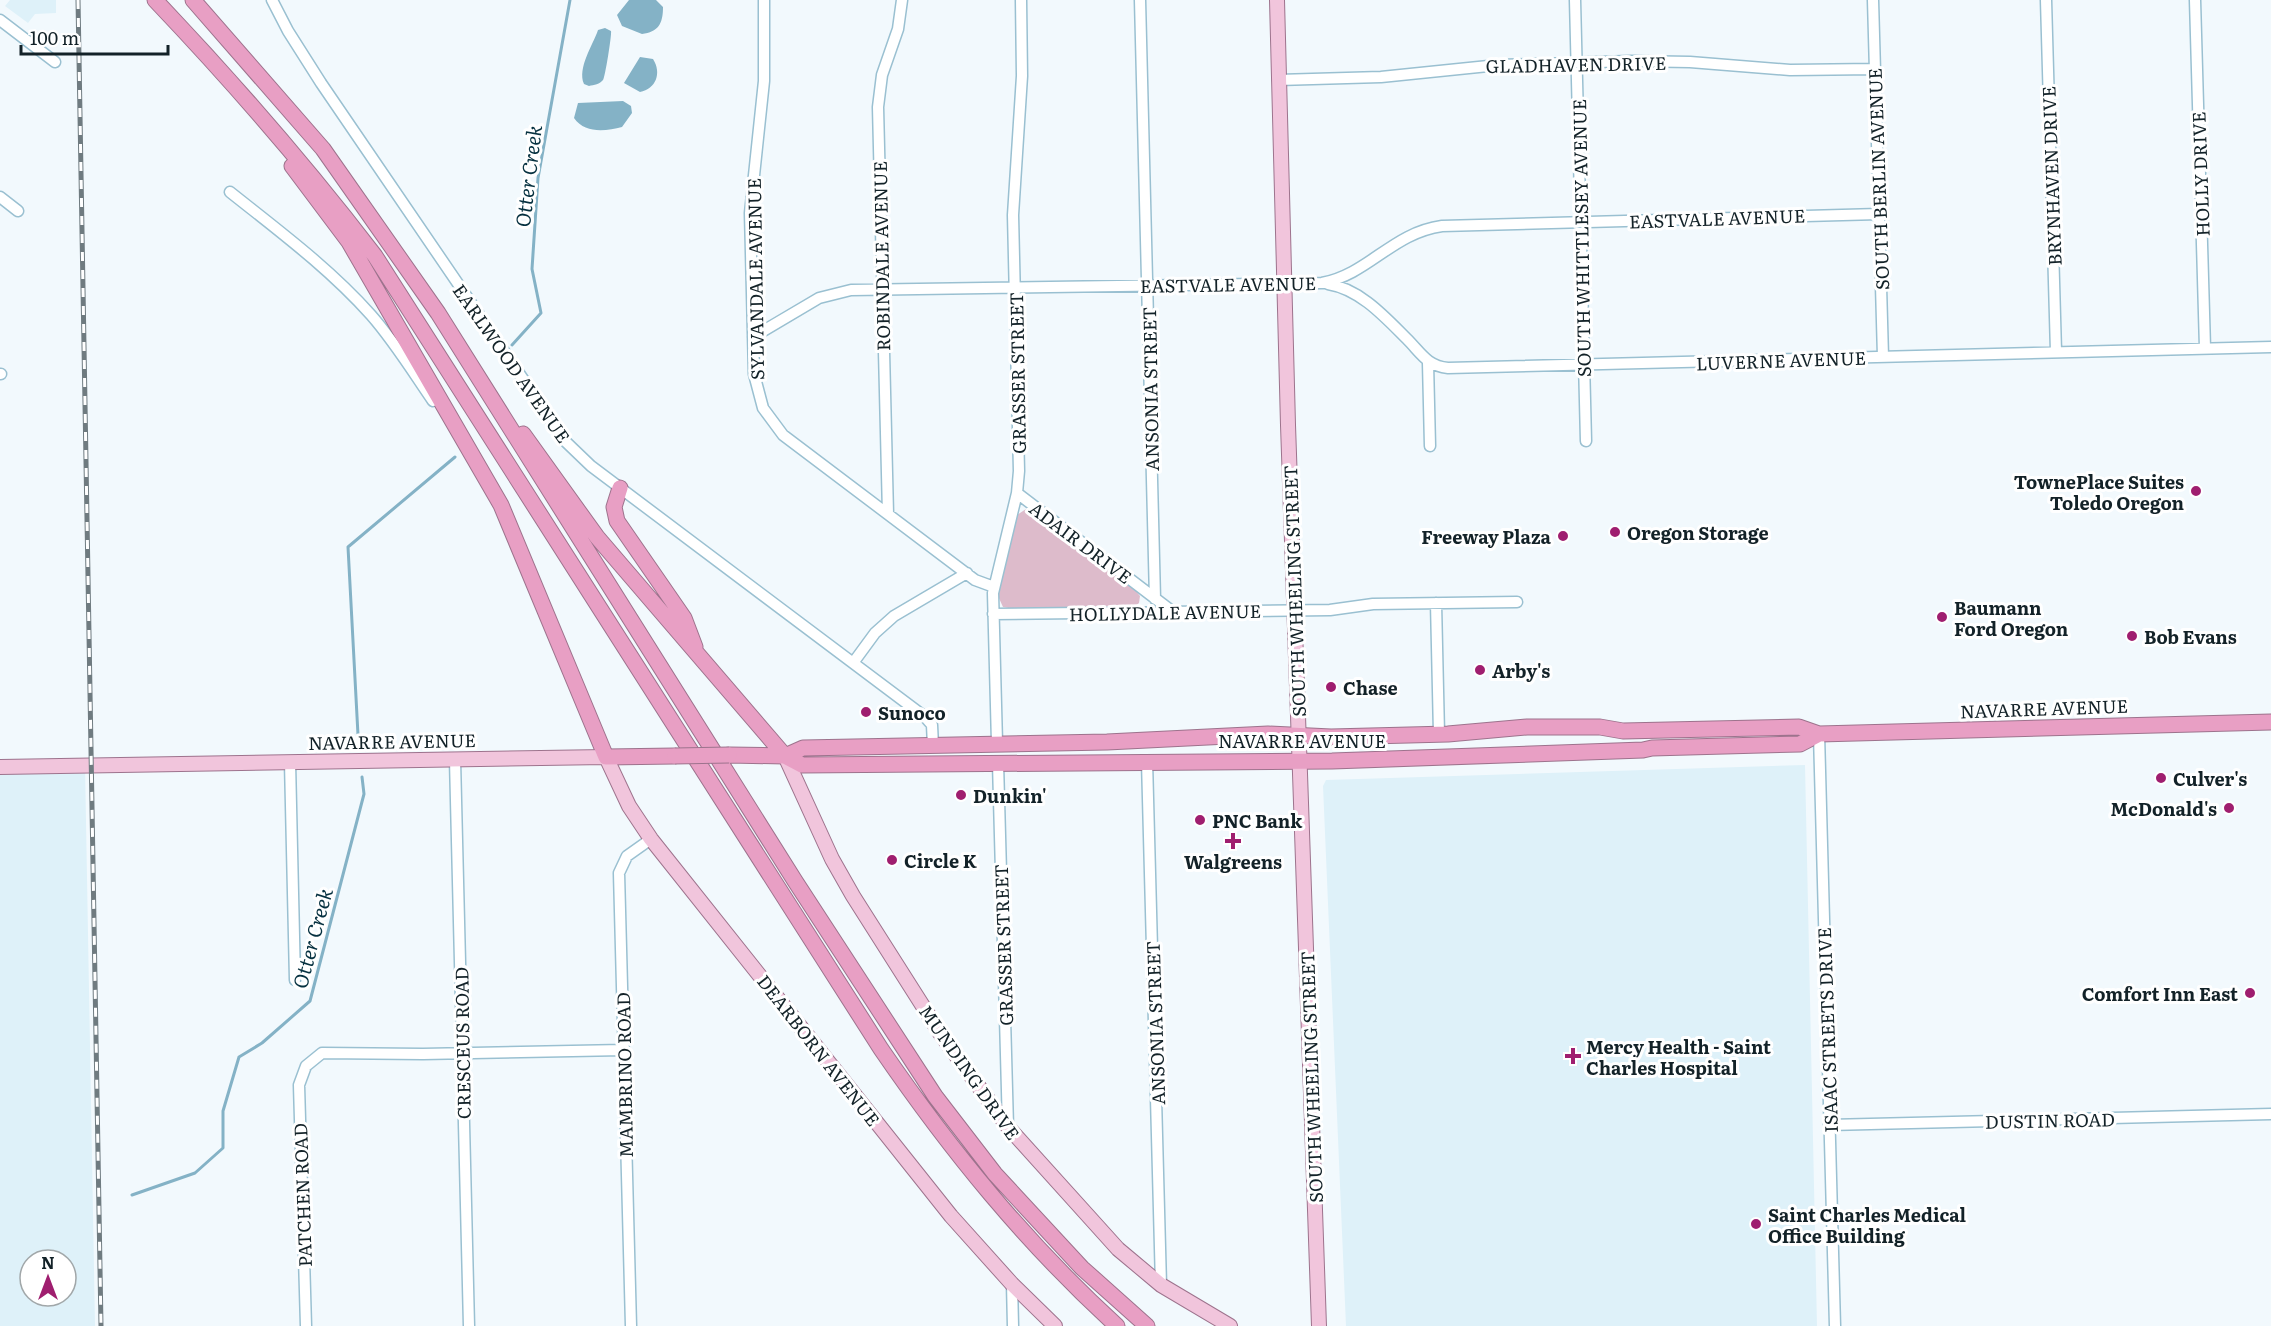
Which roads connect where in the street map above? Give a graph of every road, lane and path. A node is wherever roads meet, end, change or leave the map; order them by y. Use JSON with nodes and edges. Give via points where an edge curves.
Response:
{"nodes":[{"id":1,"x":155,"y":0,"type":"edge"},
{"id":2,"x":193,"y":0,"type":"edge"},
{"id":3,"x":272,"y":0,"type":"edge"},
{"id":4,"x":764,"y":0,"type":"edge"},
{"id":5,"x":902,"y":0,"type":"edge"},
{"id":6,"x":1021,"y":0,"type":"edge"},
{"id":7,"x":1140,"y":0,"type":"edge"},
{"id":8,"x":1277,"y":0,"type":"edge"},
{"id":9,"x":1575,"y":0,"type":"edge"},
{"id":10,"x":1873,"y":0,"type":"edge"},
{"id":11,"x":2046,"y":0,"type":"edge"},
{"id":12,"x":2194,"y":0,"type":"edge"},
{"id":13,"x":0,"y":20,"type":"edge"},
{"id":14,"x":55,"y":62,"type":"dead end"},
{"id":15,"x":1576,"y":63,"type":"junction"},
{"id":16,"x":1875,"y":69,"type":"junction"},
{"id":17,"x":1278,"y":80,"type":"junction"},
{"id":18,"x":241,"y":92,"type":"junction"},
{"id":19,"x":230,"y":192,"type":"dead end"},
{"id":20,"x":0,"y":197,"type":"edge"},
{"id":21,"x":18,"y":211,"type":"dead end"},
{"id":22,"x":1879,"y":214,"type":"junction"},
{"id":23,"x":1580,"y":222,"type":"junction"},
{"id":24,"x":1284,"y":283,"type":"junction"},
{"id":25,"x":1322,"y":283,"type":"junction"},
{"id":26,"x":1148,"y":286,"type":"junction"},
{"id":27,"x":1015,"y":288,"type":"junction"},
{"id":28,"x":882,"y":289,"type":"junction"},
{"id":29,"x":753,"y":337,"type":"junction"},
{"id":30,"x":2271,"y":347,"type":"edge"},
{"id":31,"x":2205,"y":348,"type":"junction"},
{"id":32,"x":2056,"y":352,"type":"junction"},
{"id":33,"x":1883,"y":357,"type":"junction"},
{"id":34,"x":1428,"y":363,"type":"junction"},
{"id":35,"x":1584,"y":366,"type":"junction"},
{"id":36,"x":481,"y":383,"type":"junction"},
{"id":37,"x":1586,"y":441,"type":"dead end"},
{"id":38,"x":1430,"y":446,"type":"dead end"},
{"id":39,"x":470,"y":451,"type":"junction"},
{"id":40,"x":620,"y":488,"type":"junction"},
{"id":41,"x":1017,"y":493,"type":"junction"},
{"id":42,"x":888,"y":514,"type":"junction"},
{"id":43,"x":967,"y":573,"type":"junction"},
{"id":44,"x":994,"y":586,"type":"junction"},
{"id":45,"x":1155,"y":599,"type":"junction"},
{"id":46,"x":1517,"y":602,"type":"dead end"},
{"id":47,"x":1436,"y":603,"type":"junction"},
{"id":48,"x":1295,"y":610,"type":"junction"},
{"id":49,"x":1173,"y":612,"type":"junction"},
{"id":50,"x":993,"y":614,"type":"junction"},
{"id":51,"x":696,"y":650,"type":"junction"},
{"id":52,"x":853,"y":663,"type":"junction"},
{"id":53,"x":2271,"y":722,"type":"edge"},
{"id":54,"x":1590,"y":727,"type":"junction"},
{"id":55,"x":1731,"y":728,"type":"junction"},
{"id":56,"x":1439,"y":734,"type":"junction"},
{"id":57,"x":1819,"y":734,"type":"junction"},
{"id":58,"x":1299,"y":736,"type":"junction"},
{"id":59,"x":960,"y":743,"type":"junction"},
{"id":60,"x":996,"y":743,"type":"junction"},
{"id":61,"x":933,"y":746,"type":"junction"},
{"id":62,"x":1652,"y":748,"type":"junction"},
{"id":63,"x":785,"y":756,"type":"junction"},
{"id":64,"x":606,"y":757,"type":"junction"},
{"id":65,"x":1449,"y":758,"type":"junction"},
{"id":66,"x":455,"y":759,"type":"junction"},
{"id":67,"x":1148,"y":761,"type":"junction"},
{"id":68,"x":1299,"y":761,"type":"junction"},
{"id":69,"x":290,"y":762,"type":"junction"},
{"id":70,"x":998,"y":763,"type":"junction"},
{"id":71,"x":933,"y":764,"type":"junction"},
{"id":72,"x":851,"y":765,"type":"junction"},
{"id":73,"x":0,"y":767,"type":"edge"},
{"id":74,"x":651,"y":839,"type":"junction"},
{"id":75,"x":295,"y":980,"type":"dead end"},
{"id":76,"x":623,"y":1050,"type":"junction"},
{"id":77,"x":462,"y":1054,"type":"junction"},
{"id":78,"x":2271,"y":1114,"type":"edge"},
{"id":79,"x":1829,"y":1125,"type":"junction"},
{"id":80,"x":1008,"y":1127,"type":"junction"},
{"id":81,"x":1012,"y":1284,"type":"junction"},
{"id":82,"x":1161,"y":1285,"type":"junction"},
{"id":83,"x":306,"y":1326,"type":"edge"},
{"id":84,"x":469,"y":1326,"type":"edge"},
{"id":85,"x":631,"y":1326,"type":"edge"},
{"id":86,"x":1013,"y":1326,"type":"edge"},
{"id":87,"x":1055,"y":1326,"type":"edge"},
{"id":88,"x":1116,"y":1326,"type":"edge"},
{"id":89,"x":1147,"y":1326,"type":"edge"},
{"id":90,"x":1230,"y":1326,"type":"edge"},
{"id":91,"x":1320,"y":1326,"type":"edge"},
{"id":92,"x":1835,"y":1326,"type":"edge"}],
"edges":[{"from":1,"to":18,"type":"highway"},
{"from":2,"to":36,"type":"highway","via":[[323,149],[438,313]]},
{"from":3,"to":40,"type":"street","name":"EARLWOOD AVENUE","via":[[321,83],[528,390],[566,442]]},
{"from":4,"to":29,"type":"street","name":"SYLVANDALE AVENUE","via":[[764,86],[750,213]]},
{"from":5,"to":28,"type":"street","name":"ROBINDALE AVENUE","via":[[898,29],[882,75],[878,107]]},
{"from":6,"to":27,"type":"street","name":"GRASSER STREET","via":[[1022,76],[1013,215]]},
{"from":7,"to":26,"type":"street","name":"ANSONIA STREET"},
{"from":8,"to":17,"type":"main road","name":"SOUTH WHEELING STREET"},
{"from":9,"to":15,"type":"street","name":"SOUTH WHITTLESEY AVENUE"},
{"from":10,"to":16,"type":"street","name":"SOUTH BERLIN AVENUE"},
{"from":11,"to":32,"type":"street","name":"BRYNHAVEN DRIVE"},
{"from":12,"to":31,"type":"street","name":"HOLLY DRIVE"},
{"from":13,"to":14,"type":"street"},
{"from":15,"to":16,"type":"street","name":"GLADHAVEN DRIVE","via":[[1690,62],[1801,71]]},
{"from":15,"to":17,"type":"street","name":"GLADHAVEN DRIVE"},
{"from":15,"to":23,"type":"street","name":"SOUTH WHITTLESEY AVENUE"},
{"from":16,"to":22,"type":"street","name":"SOUTH BERLIN AVENUE"},
{"from":17,"to":24,"type":"main road","name":"SOUTH WHEELING STREET"},
{"from":18,"to":39,"type":"highway","via":[[349,242]]},
{"from":18,"to":88,"type":"highway","via":[[321,185],[375,256],[926,1114],[962,1163],[1029,1239]]},
{"from":19,"to":39,"type":"street","via":[[305,251],[373,317]]},
{"from":20,"to":21,"type":"street"},
{"from":22,"to":23,"type":"street","name":"EASTVALE AVENUE"},
{"from":22,"to":33,"type":"street","name":"SOUTH BERLIN AVENUE"},
{"from":23,"to":25,"type":"street","name":"EASTVALE AVENUE","via":[[1432,227],[1396,242],[1352,274]]},
{"from":23,"to":35,"type":"street","name":"SOUTH WHITTLESEY AVENUE"},
{"from":24,"to":25,"type":"street","name":"EASTVALE AVENUE"},
{"from":24,"to":26,"type":"street","name":"EASTVALE AVENUE"},
{"from":24,"to":48,"type":"main road","name":"SOUTH WHEELING STREET"},
{"from":25,"to":34,"type":"street","via":[[1348,289],[1361,297]]},
{"from":26,"to":27,"type":"street","name":"EASTVALE AVENUE"},
{"from":26,"to":45,"type":"street","name":"ANSONIA STREET"},
{"from":27,"to":28,"type":"street","name":"EASTVALE AVENUE"},
{"from":27,"to":41,"type":"street","name":"GRASSER STREET"},
{"from":28,"to":29,"type":"street","name":"EASTVALE AVENUE","via":[[845,290],[825,296]]},
{"from":28,"to":42,"type":"street","name":"ROBINDALE AVENUE"},
{"from":29,"to":42,"type":"street","name":"SYLVANDALE AVENUE","via":[[755,385],[773,423],[783,435]]},
{"from":30,"to":31,"type":"street","name":"LUVERNE AVENUE"},
{"from":31,"to":32,"type":"street","name":"LUVERNE AVENUE"},
{"from":32,"to":33,"type":"street","name":"LUVERNE AVENUE"},
{"from":33,"to":35,"type":"street","name":"LUVERNE AVENUE"},
{"from":34,"to":35,"type":"street","name":"LUVERNE AVENUE","via":[[1454,369]]},
{"from":34,"to":38,"type":"street"},
{"from":35,"to":37,"type":"street","name":"SOUTH WHITTLESEY AVENUE"},
{"from":36,"to":51,"type":"highway","via":[[536,451],[597,537]]},
{"from":36,"to":89,"type":"highway","via":[[876,1009],[935,1096],[994,1174],[1082,1268]]},
{"from":39,"to":64,"type":"highway","via":[[501,505]]},
{"from":40,"to":51,"type":"highway","via":[[614,507],[617,521],[684,618]]},
{"from":40,"to":52,"type":"street","name":"EARLWOOD AVENUE"},
{"from":41,"to":44,"type":"street","name":"GRASSER STREET"},
{"from":41,"to":45,"type":"street","name":"ADAIR DRIVE"},
{"from":42,"to":43,"type":"street","name":"SYLVANDALE AVENUE"},
{"from":43,"to":44,"type":"street","name":"SYLVANDALE AVENUE"},
{"from":43,"to":52,"type":"street","via":[[894,616],[875,633]]},
{"from":44,"to":50,"type":"street","name":"GRASSER STREET"},
{"from":45,"to":49,"type":"street","name":"ADAIR DRIVE"},
{"from":46,"to":47,"type":"street","name":"HOLLYDALE AVENUE"},
{"from":47,"to":48,"type":"street","name":"HOLLYDALE AVENUE"},
{"from":47,"to":56,"type":"street"},
{"from":48,"to":49,"type":"street","name":"HOLLYDALE AVENUE"},
{"from":48,"to":58,"type":"main road","name":"SOUTH WHEELING STREET"},
{"from":49,"to":50,"type":"street","name":"HOLLYDALE AVENUE"},
{"from":50,"to":60,"type":"street","name":"GRASSER STREET"},
{"from":51,"to":63,"type":"highway"},
{"from":52,"to":61,"type":"street","name":"EARLWOOD AVENUE","via":[[929,720]]},
{"from":53,"to":57,"type":"highway","name":"NAVARRE AVENUE"},
{"from":54,"to":55,"type":"highway","name":"NAVARRE AVENUE"},
{"from":54,"to":56,"type":"highway","name":"NAVARRE AVENUE"},
{"from":54,"to":65,"type":"highway","via":[[1585,742],[1481,747]]},
{"from":55,"to":57,"type":"highway","name":"NAVARRE AVENUE","via":[[1798,727]]},
{"from":55,"to":62,"type":"highway","via":[[1697,736],[1661,738]]},
{"from":56,"to":58,"type":"highway","name":"NAVARRE AVENUE"},
{"from":57,"to":62,"type":"highway","name":"NAVARRE AVENUE","via":[[1800,744]]},
{"from":57,"to":79,"type":"street","name":"ISAAC STREETS DRIVE"},
{"from":58,"to":60,"type":"highway","name":"NAVARRE AVENUE"},
{"from":58,"to":68,"type":"main road","name":"SOUTH WHEELING STREET"},
{"from":59,"to":60,"type":"highway","name":"NAVARRE AVENUE"},
{"from":59,"to":61,"type":"highway","name":"NAVARRE AVENUE"},
{"from":59,"to":72,"type":"highway","via":[[925,754],[856,756]]},
{"from":60,"to":71,"type":"highway","via":[[990,755]]},
{"from":61,"to":63,"type":"highway","name":"NAVARRE AVENUE","via":[[803,748]]},
{"from":62,"to":65,"type":"highway","name":"NAVARRE AVENUE"},
{"from":63,"to":64,"type":"highway","name":"NAVARRE AVENUE","bridge":true},
{"from":63,"to":72,"type":"highway","name":"NAVARRE AVENUE","via":[[802,765]]},
{"from":63,"to":80,"type":"main road","name":"MUNDING DRIVE","via":[[853,896],[940,1033]]},
{"from":64,"to":66,"type":"main road","name":"NAVARRE AVENUE"},
{"from":64,"to":74,"type":"main road","name":"DEARBORN AVENUE","via":[[629,806]]},
{"from":65,"to":68,"type":"highway","name":"NAVARRE AVENUE"},
{"from":66,"to":69,"type":"main road","name":"NAVARRE AVENUE"},
{"from":66,"to":77,"type":"street","name":"CRESCEUS ROAD"},
{"from":67,"to":68,"type":"highway","name":"NAVARRE AVENUE"},
{"from":67,"to":70,"type":"highway","name":"NAVARRE AVENUE"},
{"from":67,"to":82,"type":"street","name":"ANSONIA STREET"},
{"from":68,"to":91,"type":"main road","name":"SOUTH WHEELING STREET"},
{"from":69,"to":73,"type":"main road","name":"NAVARRE AVENUE"},
{"from":69,"to":75,"type":"street"},
{"from":70,"to":71,"type":"highway","name":"NAVARRE AVENUE"},
{"from":70,"to":80,"type":"street","name":"GRASSER STREET"},
{"from":71,"to":72,"type":"highway","name":"NAVARRE AVENUE"},
{"from":74,"to":76,"type":"street","name":"MAMBRINO ROAD","via":[[627,856],[619,873]]},
{"from":74,"to":81,"type":"main road","name":"DEARBORN AVENUE","via":[[951,1216]]},
{"from":76,"to":77,"type":"street"},
{"from":76,"to":85,"type":"street","name":"MAMBRINO ROAD"},
{"from":77,"to":83,"type":"street","name":"PATCHEN ROAD","via":[[330,1053],[316,1056],[306,1066],[299,1085]]},
{"from":77,"to":84,"type":"street","name":"CRESCEUS ROAD"},
{"from":78,"to":79,"type":"street","name":"DUSTIN ROAD"},
{"from":79,"to":92,"type":"street","name":"ISAAC STREETS DRIVE"},
{"from":80,"to":82,"type":"main road","name":"MUNDING DRIVE","via":[[1118,1249]]},
{"from":81,"to":86,"type":"street"},
{"from":81,"to":87,"type":"main road","name":"DEARBORN AVENUE"},
{"from":82,"to":90,"type":"main road","name":"MUNDING DRIVE"}]}
